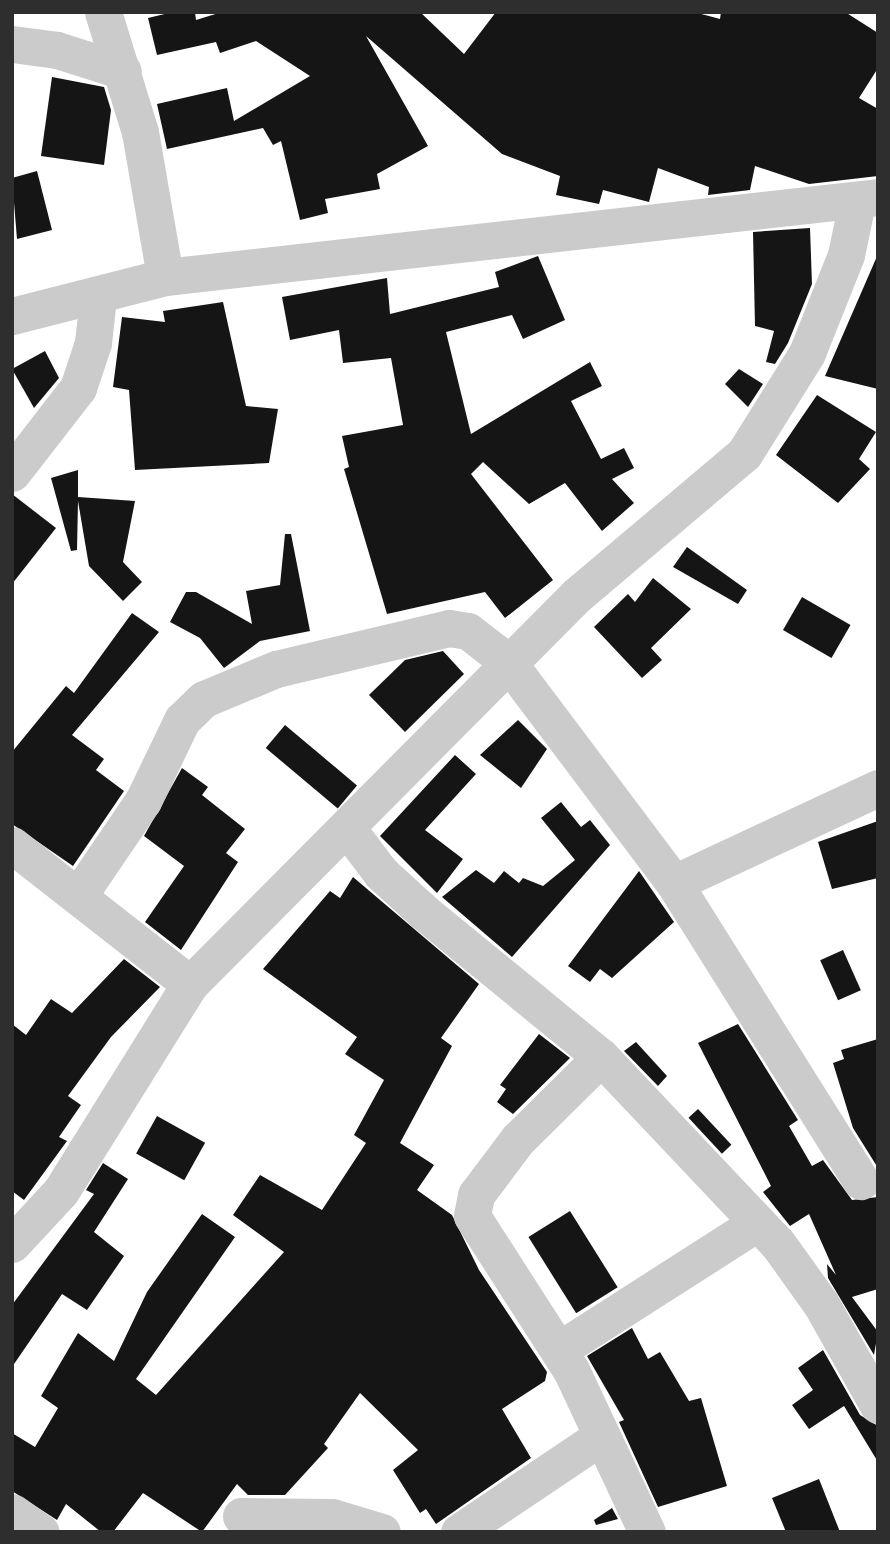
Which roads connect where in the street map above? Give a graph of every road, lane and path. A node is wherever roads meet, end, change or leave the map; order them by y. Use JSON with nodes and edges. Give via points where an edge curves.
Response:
{"nodes":[{"id":1,"x":103,"y":12,"type":"edge"},
{"id":2,"x":12,"y":44,"type":"edge"},
{"id":3,"x":123,"y":71,"type":"junction"},
{"id":4,"x":867,"y":200,"type":"edge"},
{"id":5,"x":165,"y":277,"type":"junction"},
{"id":6,"x":98,"y":297,"type":"junction"},
{"id":7,"x":12,"y":316,"type":"edge"},
{"id":8,"x":12,"y":473,"type":"edge"},
{"id":9,"x":508,"y":662,"type":"junction"},
{"id":10,"x":878,"y":788,"type":"edge"},
{"id":11,"x":347,"y":828,"type":"junction"},
{"id":12,"x":12,"y":845,"type":"edge"},
{"id":13,"x":674,"y":883,"type":"junction"},
{"id":14,"x":79,"y":895,"type":"junction"},
{"id":15,"x":190,"y":984,"type":"junction"},
{"id":16,"x":601,"y":1057,"type":"junction"},
{"id":17,"x":861,"y":1181,"type":"dead end"},
{"id":18,"x":757,"y":1223,"type":"junction"},
{"id":19,"x":12,"y":1244,"type":"edge"},
{"id":20,"x":560,"y":1349,"type":"junction"},
{"id":21,"x":878,"y":1405,"type":"edge"},
{"id":22,"x":602,"y":1436,"type":"junction"},
{"id":23,"x":12,"y":1512,"type":"edge"},
{"id":24,"x":242,"y":1516,"type":"dead end"},
{"id":25,"x":41,"y":1532,"type":"edge"},
{"id":26,"x":382,"y":1532,"type":"edge"},
{"id":27,"x":459,"y":1532,"type":"edge"},
{"id":28,"x":646,"y":1532,"type":"edge"}],
"edges":[{"from":1,"to":3,"type":"street"},
{"from":2,"to":3,"type":"street","via":[[57,50]]},
{"from":3,"to":5,"type":"street"},
{"from":4,"to":5,"type":"street"},
{"from":4,"to":9,"type":"street","via":[[807,353],[768,423],[723,476],[577,595]]},
{"from":5,"to":6,"type":"street"},
{"from":6,"to":7,"type":"street"},
{"from":6,"to":8,"type":"street","via":[[93,343],[78,388]]},
{"from":9,"to":11,"type":"street"},
{"from":9,"to":13,"type":"street"},
{"from":9,"to":14,"type":"street","via":[[468,631],[449,628],[227,684],[182,720],[143,801]]},
{"from":10,"to":13,"type":"street"},
{"from":11,"to":15,"type":"street"},
{"from":11,"to":16,"type":"street","via":[[381,873],[425,913]]},
{"from":12,"to":14,"type":"street"},
{"from":13,"to":17,"type":"street"},
{"from":14,"to":15,"type":"street"},
{"from":15,"to":19,"type":"street","via":[[61,1191]]},
{"from":16,"to":18,"type":"street"},
{"from":16,"to":20,"type":"street","via":[[518,1139],[472,1205],[473,1226]]},
{"from":18,"to":20,"type":"street"},
{"from":18,"to":21,"type":"street","via":[[821,1304]]},
{"from":20,"to":22,"type":"street"},
{"from":22,"to":27,"type":"street"},
{"from":22,"to":28,"type":"street"},
{"from":23,"to":25,"type":"street"},
{"from":24,"to":26,"type":"street","via":[[332,1517]]}]}
